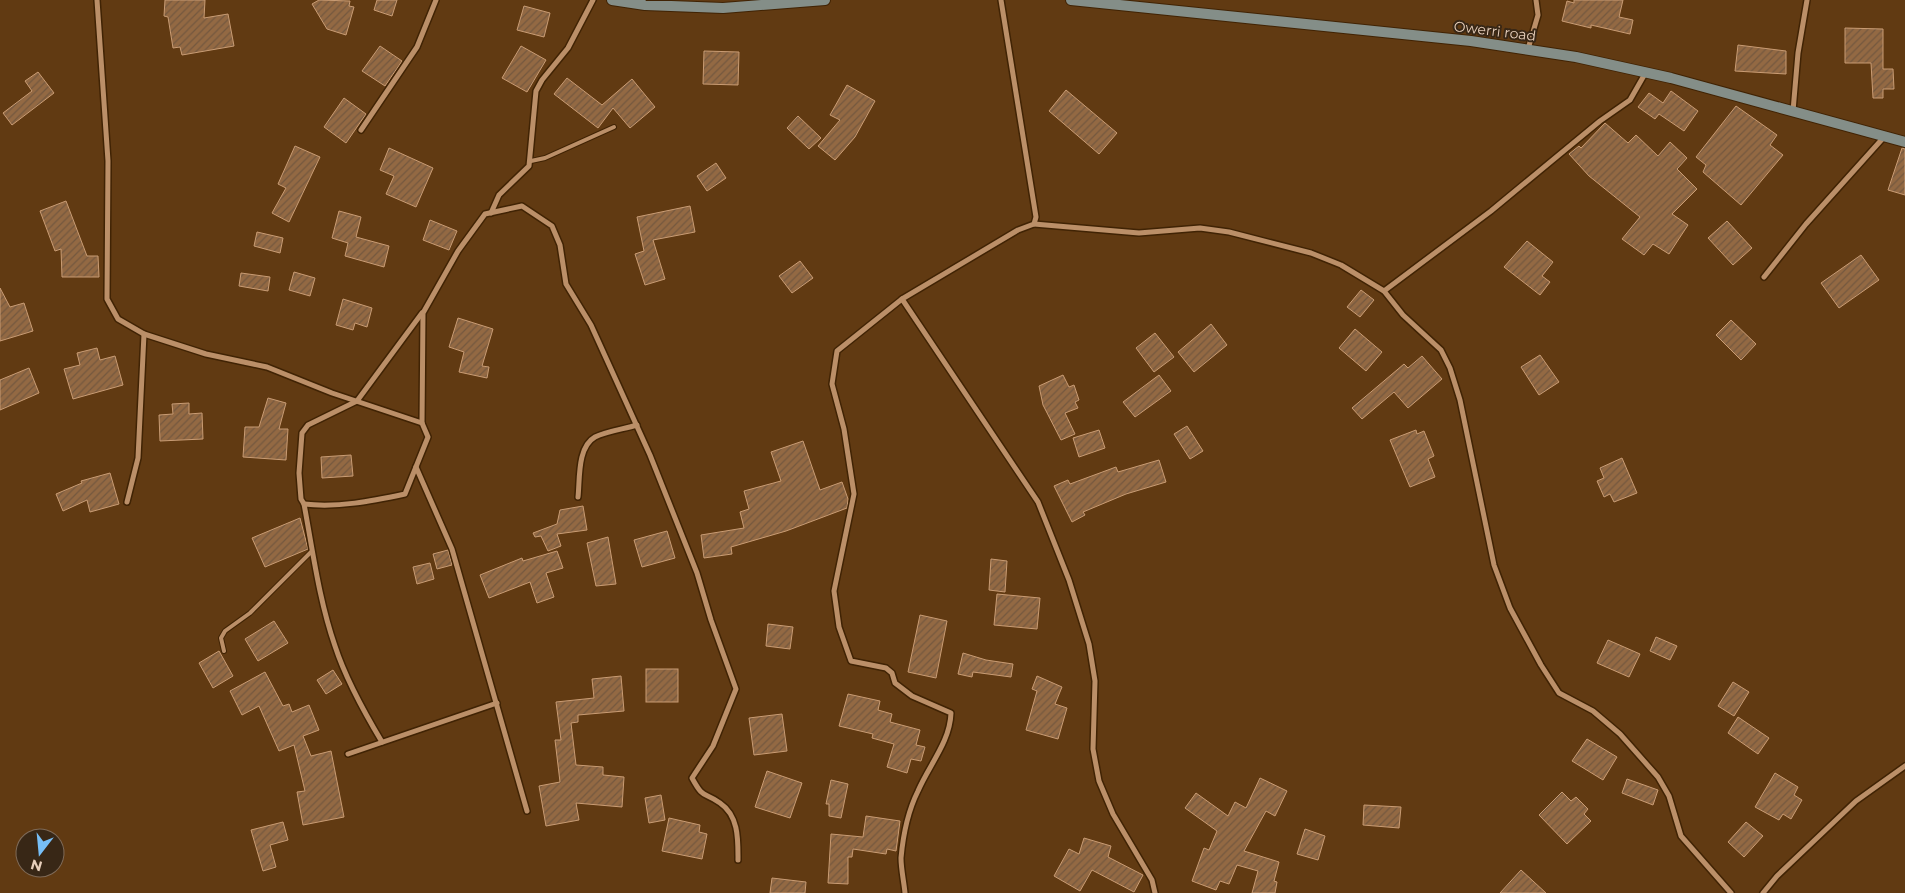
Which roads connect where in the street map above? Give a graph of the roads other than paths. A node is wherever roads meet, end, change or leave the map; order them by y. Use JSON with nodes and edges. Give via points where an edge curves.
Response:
{"nodes":[{"id":1,"x":98,"y":0,"type":"edge"},
{"id":2,"x":436,"y":0,"type":"edge"},
{"id":3,"x":593,"y":0,"type":"edge"},
{"id":4,"x":612,"y":0,"type":"edge"},
{"id":5,"x":825,"y":0,"type":"edge"},
{"id":6,"x":1001,"y":0,"type":"edge"},
{"id":7,"x":1072,"y":0,"type":"edge"},
{"id":8,"x":1536,"y":0,"type":"edge"},
{"id":9,"x":1808,"y":0,"type":"edge"},
{"id":10,"x":1528,"y":49,"type":"junction"},
{"id":11,"x":1646,"y":72,"type":"junction"},
{"id":12,"x":1793,"y":111,"type":"junction"},
{"id":13,"x":614,"y":127,"type":"dead end"},
{"id":14,"x":361,"y":130,"type":"dead end"},
{"id":15,"x":1884,"y":136,"type":"junction"},
{"id":16,"x":1905,"y":142,"type":"edge"},
{"id":17,"x":531,"y":161,"type":"junction"},
{"id":18,"x":491,"y":213,"type":"junction"},
{"id":19,"x":1034,"y":224,"type":"junction"},
{"id":20,"x":1764,"y":278,"type":"dead end"},
{"id":21,"x":1384,"y":291,"type":"junction"},
{"id":22,"x":902,"y":299,"type":"junction"},
{"id":23,"x":422,"y":313,"type":"junction"},
{"id":24,"x":144,"y":334,"type":"junction"},
{"id":25,"x":357,"y":401,"type":"junction"},
{"id":26,"x":422,"y":423,"type":"junction"},
{"id":27,"x":637,"y":425,"type":"junction"},
{"id":28,"x":416,"y":467,"type":"junction"},
{"id":29,"x":578,"y":497,"type":"dead end"},
{"id":30,"x":127,"y":502,"type":"dead end"},
{"id":31,"x":304,"y":504,"type":"junction"},
{"id":32,"x":311,"y":552,"type":"junction"},
{"id":33,"x":224,"y":651,"type":"dead end"},
{"id":34,"x":497,"y":703,"type":"junction"},
{"id":35,"x":382,"y":742,"type":"junction"},
{"id":36,"x":348,"y":754,"type":"dead end"},
{"id":37,"x":1905,"y":766,"type":"edge"},
{"id":38,"x":527,"y":811,"type":"dead end"},
{"id":39,"x":738,"y":860,"type":"dead end"},
{"id":40,"x":905,"y":893,"type":"edge"},
{"id":41,"x":1155,"y":893,"type":"edge"},
{"id":42,"x":1731,"y":893,"type":"edge"},
{"id":43,"x":1763,"y":893,"type":"edge"}],
"edges":[{"from":1,"to":24,"type":"street","via":[[108,161],[107,299],[118,319]]},
{"from":2,"to":14,"type":"street","via":[[417,47]]},
{"from":3,"to":17,"type":"street","via":[[568,48],[536,91]]},
{"from":4,"to":5,"type":"main road","via":[[645,5],[723,8]]},
{"from":6,"to":19,"type":"street","via":[[1036,217]]},
{"from":7,"to":10,"type":"main road","name":"Owerri road"},
{"from":8,"to":10,"type":"street","via":[[1538,15]]},
{"from":9,"to":12,"type":"street","via":[[1798,53]]},
{"from":10,"to":11,"type":"main road","name":"Owerri road"},
{"from":11,"to":12,"type":"main road","name":"Owerri road"},
{"from":11,"to":21,"type":"street","via":[[1630,100]]},
{"from":12,"to":15,"type":"main road","name":"Owerri road"},
{"from":13,"to":17,"type":"lane","via":[[545,158]]},
{"from":15,"to":16,"type":"main road","name":"Owerri road"},
{"from":15,"to":20,"type":"street","via":[[1806,224]]},
{"from":17,"to":18,"type":"street","via":[[526,171],[499,196]]},
{"from":18,"to":23,"type":"street","via":[[485,214],[458,251]]},
{"from":18,"to":27,"type":"street","via":[[522,206],[552,226],[560,245],[566,284],[591,325]]},
{"from":19,"to":21,"type":"street","via":[[1139,233],[1200,228],[1229,232],[1311,253],[1341,265]]},
{"from":19,"to":22,"type":"street","via":[[1018,230]]},
{"from":21,"to":42,"type":"street","via":[[1403,315],[1441,350],[1450,368],[1460,400],[1494,565],[1510,608],[1542,665],[1560,693],[1593,711],[1620,734],[1658,777],[1669,796],[1681,836]]},
{"from":22,"to":40,"type":"street","via":[[837,351],[832,384],[844,429],[854,494],[834,591],[839,627],[848,654],[856,663],[886,668],[892,673],[895,683],[912,696],[951,713],[951,722],[938,757],[918,789],[908,816],[901,859]]},
{"from":22,"to":41,"type":"street","via":[[1038,502],[1089,644],[1095,681],[1093,749],[1099,781],[1113,814],[1152,880]]},
{"from":23,"to":25,"type":"street"},
{"from":23,"to":26,"type":"street"},
{"from":24,"to":25,"type":"street","via":[[206,354],[267,367]]},
{"from":24,"to":30,"type":"street","via":[[138,458]]},
{"from":25,"to":26,"type":"street"},
{"from":25,"to":31,"type":"street","via":[[308,425],[302,433],[298,473]]},
{"from":26,"to":28,"type":"street","via":[[428,437]]},
{"from":27,"to":29,"type":"street","via":[[593,438],[581,460]]},
{"from":27,"to":39,"type":"street","via":[[697,574],[736,689],[713,746],[692,778],[700,794],[721,803],[737,826]]},
{"from":28,"to":31,"type":"street","via":[[405,494],[324,506]]},
{"from":28,"to":34,"type":"street","via":[[452,549]]},
{"from":31,"to":32,"type":"street"},
{"from":32,"to":33,"type":"lane","via":[[250,613],[225,631],[221,638]]},
{"from":32,"to":35,"type":"street","via":[[335,647]]},
{"from":34,"to":35,"type":"street"},
{"from":34,"to":38,"type":"street"},
{"from":35,"to":36,"type":"street"},
{"from":37,"to":43,"type":"street","via":[[1856,800]]}]}
